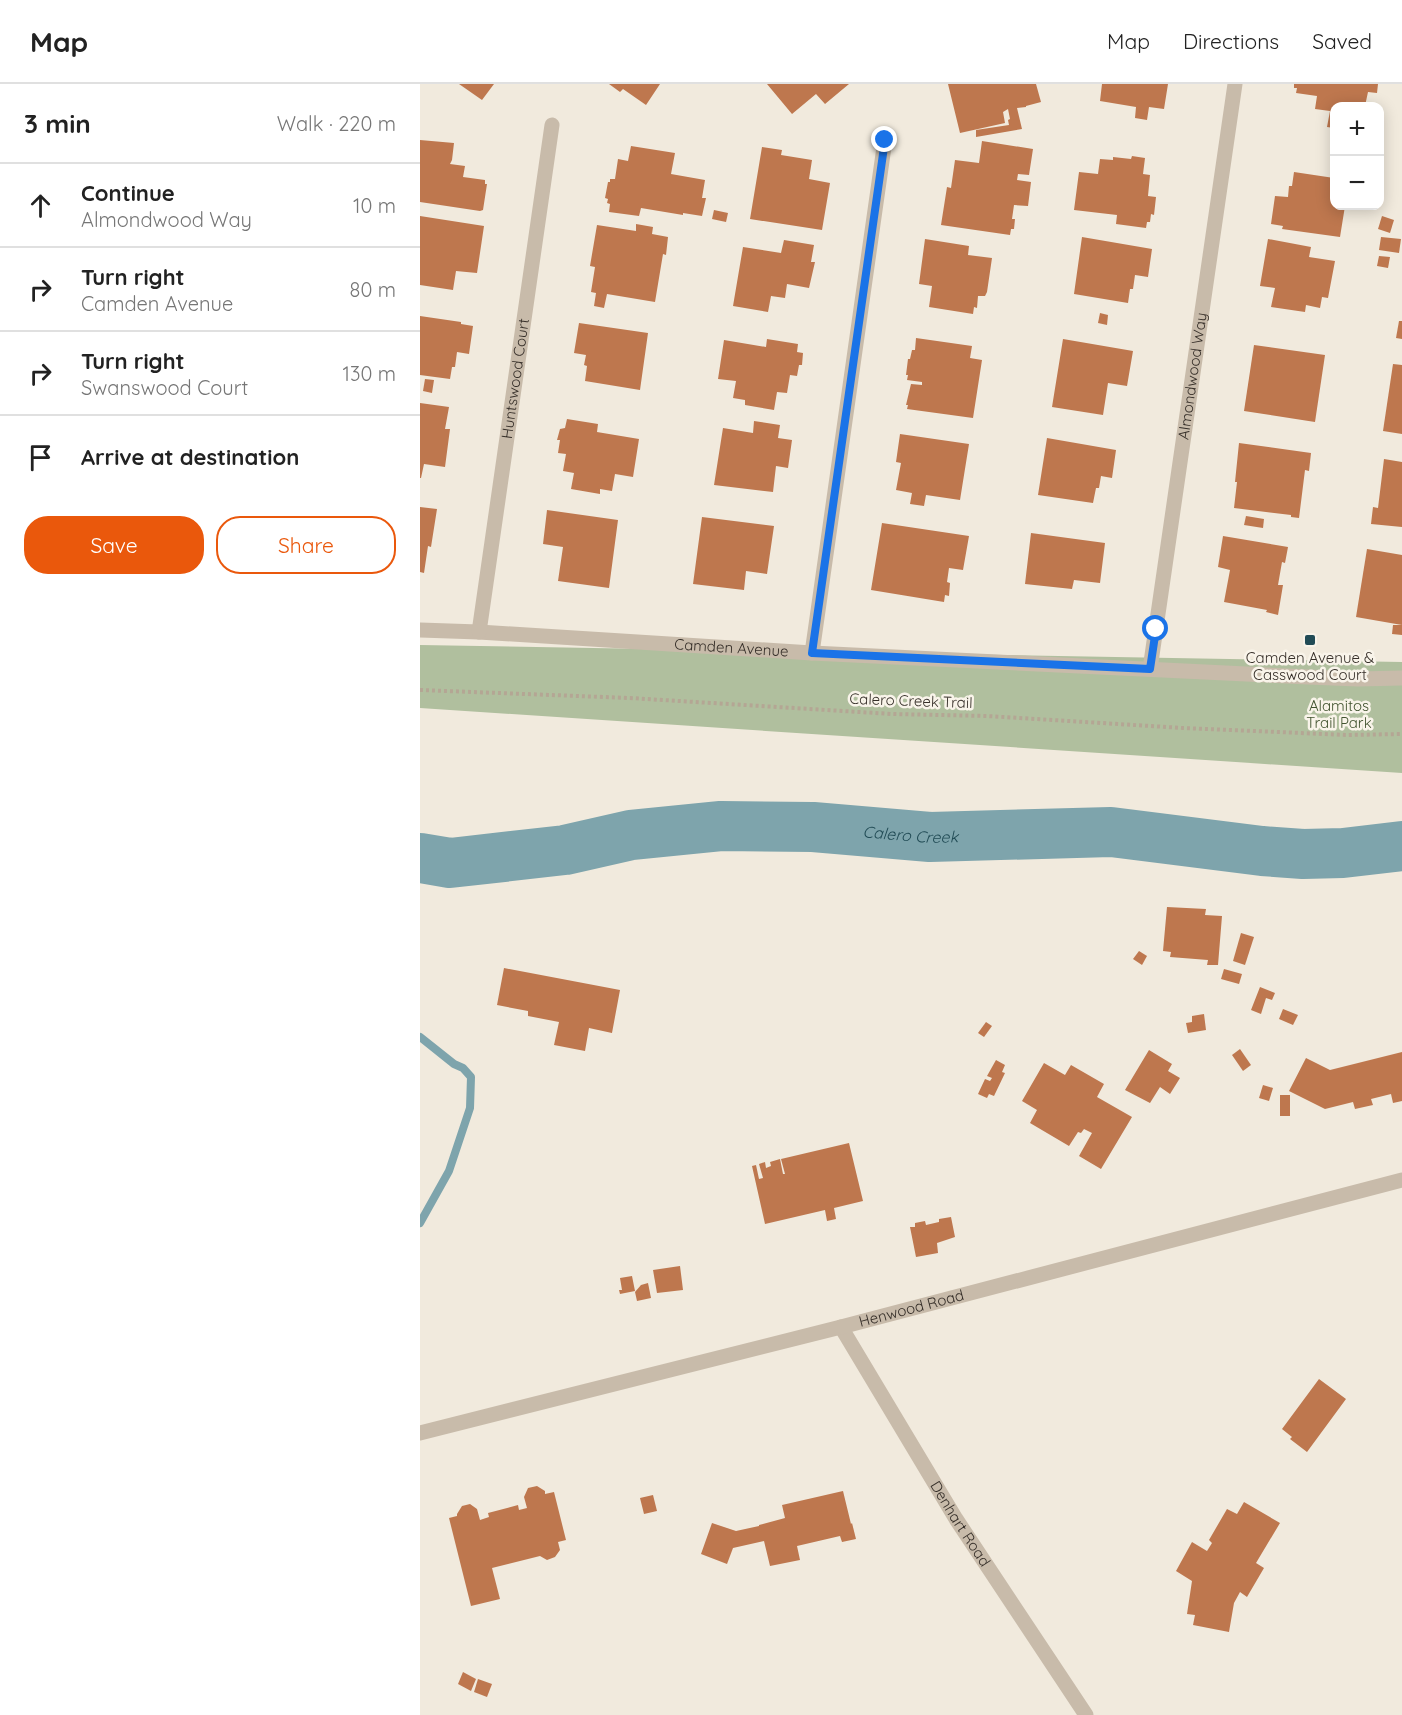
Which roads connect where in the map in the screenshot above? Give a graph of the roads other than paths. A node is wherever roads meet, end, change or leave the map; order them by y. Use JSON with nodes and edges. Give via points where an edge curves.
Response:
{"nodes":[{"id":1,"x":1235,"y":84,"type":"edge"},
{"id":2,"x":552,"y":125,"type":"dead end"},
{"id":3,"x":885,"y":140,"type":"dead end"},
{"id":4,"x":420,"y":630,"type":"edge"},
{"id":5,"x":479,"y":632,"type":"junction"},
{"id":6,"x":812,"y":653,"type":"junction"},
{"id":7,"x":1150,"y":669,"type":"junction"},
{"id":8,"x":1402,"y":678,"type":"edge"},
{"id":9,"x":1402,"y":1180,"type":"edge"},
{"id":10,"x":841,"y":1328,"type":"junction"},
{"id":11,"x":420,"y":1433,"type":"edge"},
{"id":12,"x":1086,"y":1715,"type":"edge"}],
"edges":[{"from":1,"to":7,"type":"street","name":"Almondwood Way"},
{"from":2,"to":5,"type":"street","name":"Huntswood Court"},
{"from":3,"to":6,"type":"street"},
{"from":4,"to":5,"type":"street","name":"Camden Avenue"},
{"from":5,"to":6,"type":"street","name":"Camden Avenue"},
{"from":6,"to":7,"type":"street","name":"Camden Avenue"},
{"from":7,"to":8,"type":"street","name":"Camden Avenue"},
{"from":9,"to":10,"type":"street","name":"Henwood Road"},
{"from":10,"to":11,"type":"street","name":"Henwood Road"},
{"from":10,"to":12,"type":"street","name":"Denhart Road","via":[[956,1519]]}]}
